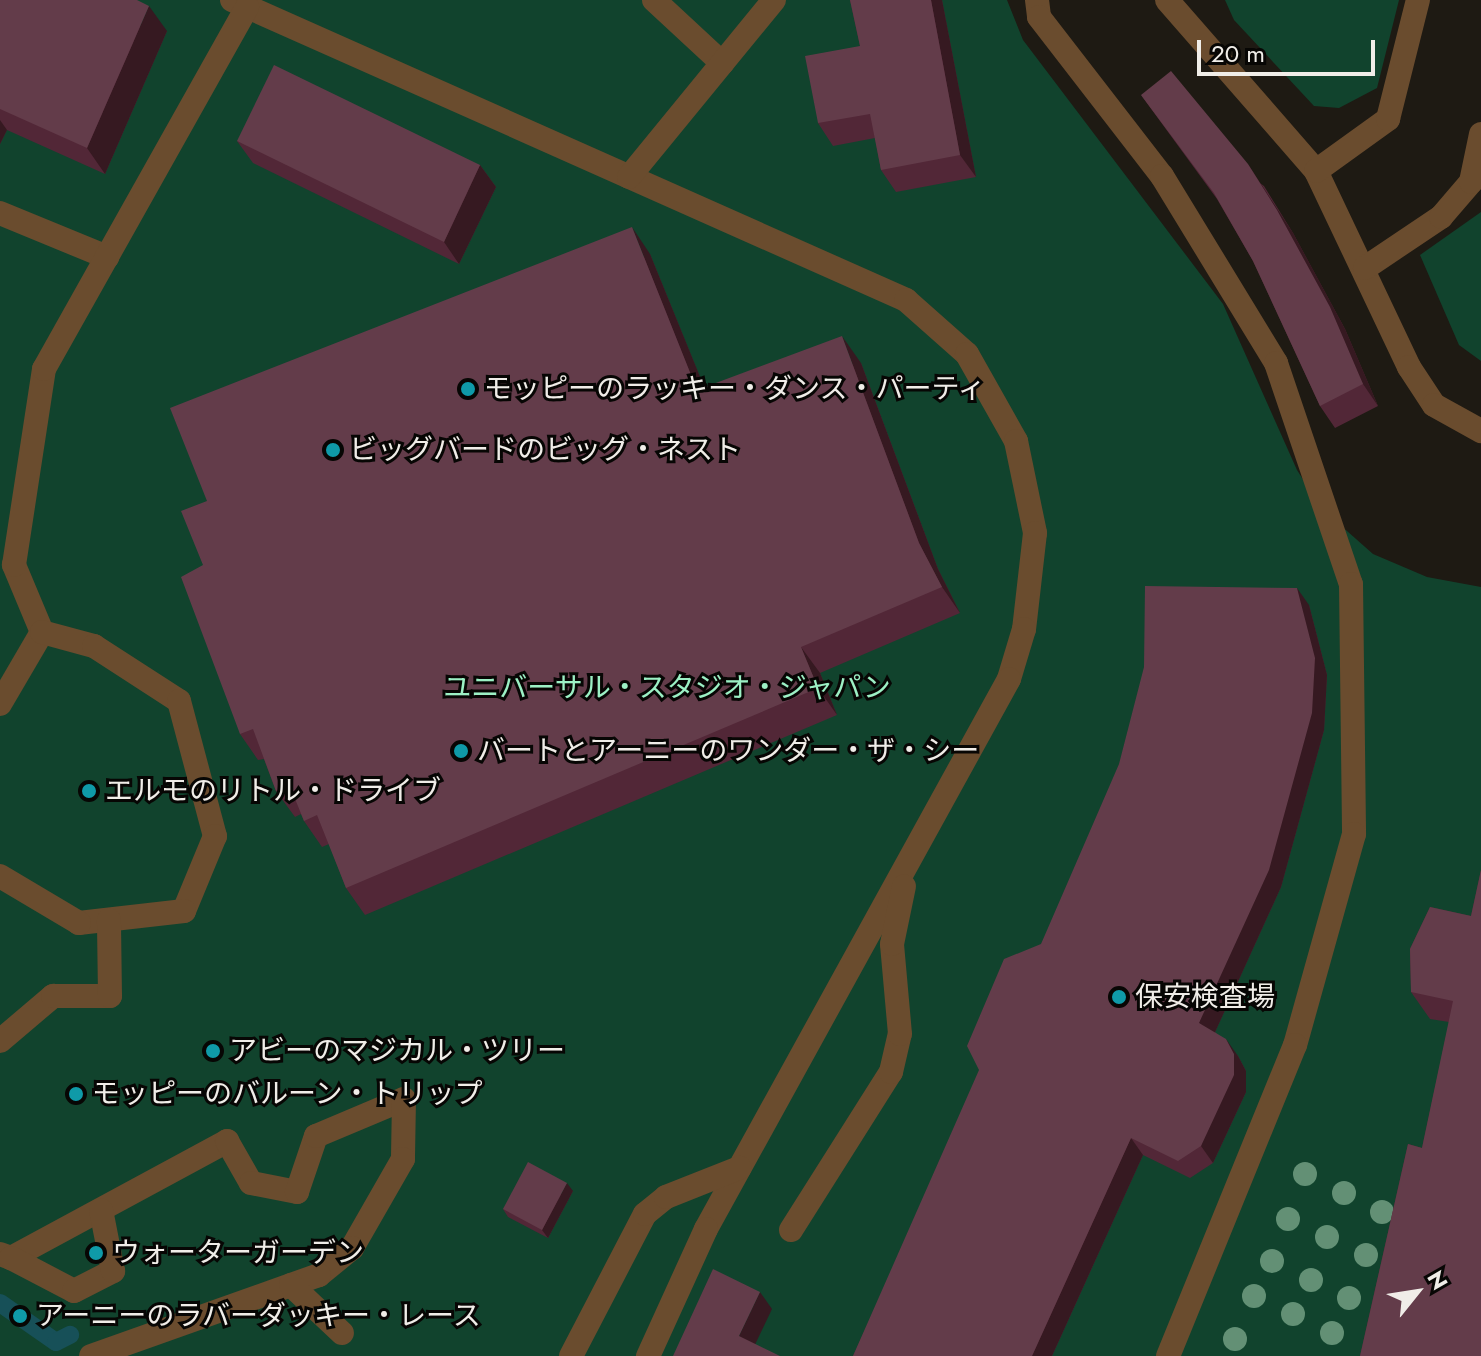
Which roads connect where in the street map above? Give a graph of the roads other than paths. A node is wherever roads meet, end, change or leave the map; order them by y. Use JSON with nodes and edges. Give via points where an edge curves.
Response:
{"nodes":[{"id":1,"x":654,"y":0,"type":"edge"},
{"id":2,"x":773,"y":0,"type":"edge"},
{"id":3,"x":1037,"y":0,"type":"edge"},
{"id":4,"x":1167,"y":0,"type":"edge"},
{"id":5,"x":1418,"y":0,"type":"edge"},
{"id":6,"x":240,"y":3,"type":"edge"},
{"id":7,"x":722,"y":63,"type":"junction"},
{"id":8,"x":1481,"y":134,"type":"edge"},
{"id":9,"x":1316,"y":171,"type":"junction"},
{"id":10,"x":629,"y":177,"type":"junction"},
{"id":11,"x":0,"y":213,"type":"edge"},
{"id":12,"x":107,"y":257,"type":"junction"},
{"id":13,"x":1365,"y":268,"type":"junction"},
{"id":14,"x":1481,"y":431,"type":"edge"},
{"id":15,"x":42,"y":632,"type":"junction"},
{"id":16,"x":0,"y":704,"type":"edge"},
{"id":17,"x":909,"y":860,"type":"junction"},
{"id":18,"x":0,"y":876,"type":"edge"},
{"id":19,"x":109,"y":920,"type":"junction"},
{"id":20,"x":0,"y":1041,"type":"edge"},
{"id":21,"x":739,"y":1168,"type":"junction"},
{"id":22,"x":101,"y":1210,"type":"junction"},
{"id":23,"x":791,"y":1230,"type":"dead end"},
{"id":24,"x":6,"y":1256,"type":"edge"},
{"id":25,"x":291,"y":1285,"type":"junction"},
{"id":26,"x":342,"y":1333,"type":"dead end"},
{"id":27,"x":91,"y":1356,"type":"edge"},
{"id":28,"x":571,"y":1356,"type":"edge"},
{"id":29,"x":648,"y":1356,"type":"edge"},
{"id":30,"x":1168,"y":1356,"type":"edge"}],
"edges":[{"from":1,"to":7,"type":"street"},
{"from":2,"to":7,"type":"street"},
{"from":3,"to":30,"type":"street","via":[[1039,17],[1162,176],[1276,363],[1351,584],[1354,834],[1295,1045]]},
{"from":4,"to":9,"type":"street"},
{"from":5,"to":9,"type":"street","via":[[1388,119]]},
{"from":6,"to":10,"type":"street"},
{"from":6,"to":12,"type":"street"},
{"from":7,"to":10,"type":"street"},
{"from":8,"to":13,"type":"street","via":[[1471,182],[1441,217]]},
{"from":9,"to":13,"type":"street"},
{"from":10,"to":17,"type":"street","via":[[906,300],[967,354],[1016,441],[1035,533],[1024,629],[1009,679]]},
{"from":11,"to":12,"type":"street"},
{"from":12,"to":15,"type":"street","via":[[44,369],[14,565]]},
{"from":13,"to":14,"type":"street","via":[[1409,367],[1434,405]]},
{"from":15,"to":16,"type":"street"},
{"from":15,"to":19,"type":"street","via":[[94,646],[179,701],[215,836],[184,911]]},
{"from":17,"to":21,"type":"street"},
{"from":17,"to":23,"type":"street","via":[[892,944],[900,1034],[891,1072]]},
{"from":18,"to":19,"type":"street","via":[[79,923]]},
{"from":19,"to":20,"type":"street","via":[[110,996],[53,996]]},
{"from":21,"to":28,"type":"street","via":[[666,1197],[645,1214]]},
{"from":21,"to":29,"type":"street"},
{"from":22,"to":24,"type":"street"},
{"from":22,"to":24,"type":"street","via":[[113,1271],[74,1291]]},
{"from":22,"to":25,"type":"street","via":[[227,1141],[251,1183],[297,1192],[316,1136],[404,1099],[403,1159],[352,1248],[319,1275]]},
{"from":25,"to":26,"type":"street"},
{"from":25,"to":27,"type":"street"}]}
